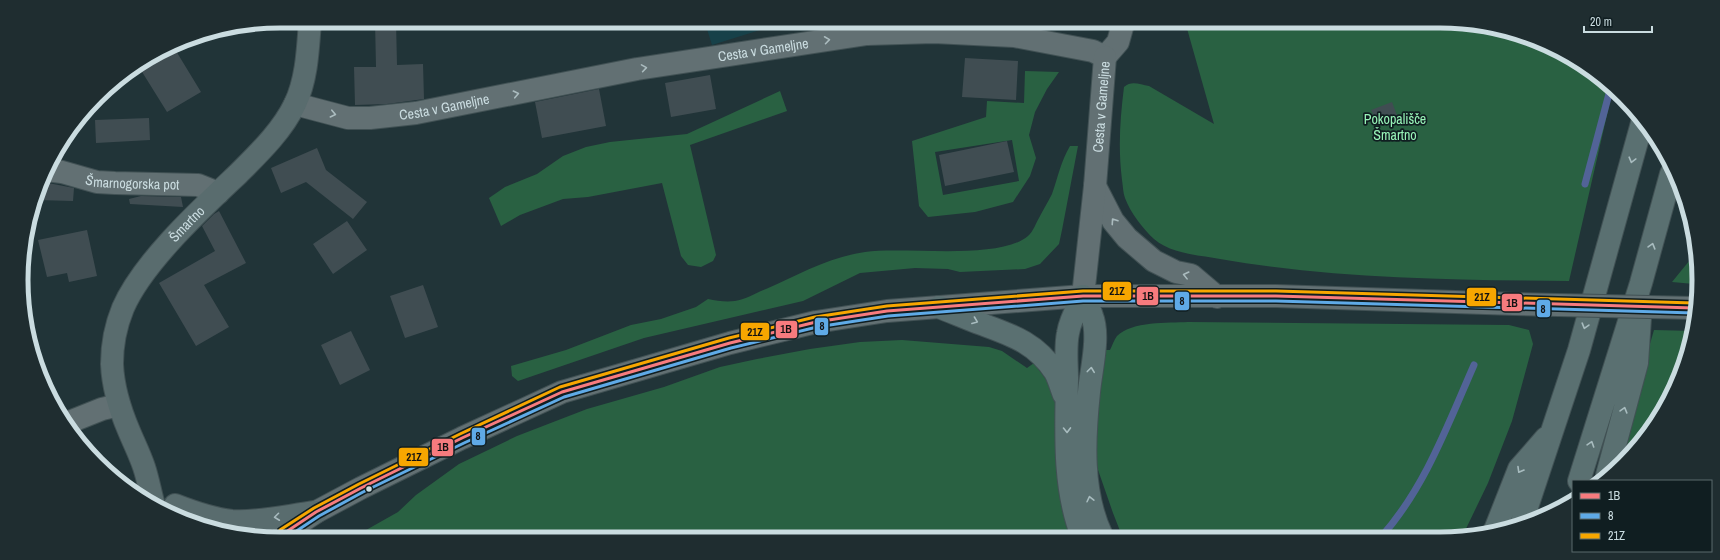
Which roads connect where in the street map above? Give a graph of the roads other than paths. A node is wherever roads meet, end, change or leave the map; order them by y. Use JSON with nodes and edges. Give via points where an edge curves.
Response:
{"nodes":[{"id":1,"x":308,"y":28,"type":"edge"},
{"id":2,"x":1122,"y":28,"type":"edge"},
{"id":3,"x":1105,"y":57,"type":"junction"},
{"id":4,"x":295,"y":104,"type":"junction"},
{"id":5,"x":1641,"y":128,"type":"edge"},
{"id":6,"x":53,"y":171,"type":"edge"},
{"id":7,"x":1670,"y":178,"type":"edge"},
{"id":8,"x":1096,"y":186,"type":"junction"},
{"id":9,"x":218,"y":193,"type":"junction"},
{"id":10,"x":1642,"y":283,"type":"junction"},
{"id":11,"x":1083,"y":296,"type":"junction"},
{"id":12,"x":1217,"y":297,"type":"junction"},
{"id":13,"x":939,"y":307,"type":"junction"},
{"id":14,"x":1690,"y":308,"type":"edge"},
{"id":15,"x":1066,"y":402,"type":"junction"},
{"id":16,"x":119,"y":405,"type":"junction"},
{"id":17,"x":71,"y":421,"type":"edge"},
{"id":18,"x":1554,"y":429,"type":"junction"},
{"id":19,"x":1609,"y":466,"type":"edge"},
{"id":20,"x":144,"y":467,"type":"junction"},
{"id":21,"x":1579,"y":480,"type":"edge"},
{"id":22,"x":152,"y":497,"type":"edge"},
{"id":23,"x":178,"y":509,"type":"edge"},
{"id":24,"x":316,"y":512,"type":"junction"},
{"id":25,"x":1523,"y":518,"type":"edge"},
{"id":26,"x":1497,"y":525,"type":"edge"},
{"id":27,"x":286,"y":532,"type":"edge"},
{"id":28,"x":1081,"y":532,"type":"edge"},
{"id":29,"x":1101,"y":532,"type":"edge"}],
"edges":[{"from":1,"to":4,"type":"main road","name":"Šmartno","via":[[304,73]]},
{"from":2,"to":3,"type":"street","via":[[1118,42]]},
{"from":4,"to":3,"type":"street","name":"Cesta v Gameljne","one_way":true,"via":[[348,118],[416,113],[637,69],[867,34],[934,32],[1014,36],[1093,51]]},
{"from":3,"to":8,"type":"street","name":"Cesta v Gameljne"},
{"from":4,"to":9,"type":"main road","name":"Šmartno","via":[[274,136]]},
{"from":5,"to":18,"type":"highway","one_way":true,"via":[[1579,350]]},
{"from":6,"to":9,"type":"street","name":"Šmarnogorska pot","via":[[98,182],[198,185]]},
{"from":10,"to":7,"type":"highway","one_way":true},
{"from":8,"to":11,"type":"street","name":"Cesta v Gameljne"},
{"from":12,"to":8,"type":"street","name":"Cesta v Gameljne","one_way":true,"via":[[1191,275],[1176,272],[1154,261],[1126,238],[1113,221]]},
{"from":9,"to":16,"type":"main road","name":"Šmartno","via":[[151,265],[123,308],[117,325],[112,364],[114,388]]},
{"from":19,"to":10,"type":"highway","one_way":true,"via":[[1637,363]]},
{"from":21,"to":10,"type":"highway","one_way":true},
{"from":11,"to":12,"type":"street"},
{"from":11,"to":13,"type":"street"},
{"from":11,"to":15,"type":"highway","via":[[1068,333]]},
{"from":29,"to":11,"type":"highway","one_way":true,"via":[[1087,482],[1086,419],[1095,334],[1093,317]]},
{"from":12,"to":14,"type":"street","bridge":true,"via":[[1276,296]]},
{"from":13,"to":15,"type":"highway","one_way":true,"via":[[1002,331],[1029,345],[1044,358],[1056,374]]},
{"from":13,"to":24,"type":"street","via":[[887,311],[816,322],[722,345],[562,392],[462,438]]},
{"from":15,"to":28,"type":"highway","one_way":true,"via":[[1069,471]]},
{"from":16,"to":17,"type":"street"},
{"from":16,"to":20,"type":"main road","name":"Šmartno"},
{"from":18,"to":25,"type":"highway"},
{"from":18,"to":26,"type":"highway","one_way":true,"via":[[1519,469]]},
{"from":20,"to":22,"type":"main road"},
{"from":20,"to":23,"type":"main road"},
{"from":24,"to":23,"type":"main road","one_way":true,"via":[[232,521]]},
{"from":24,"to":27,"type":"street"}]}
